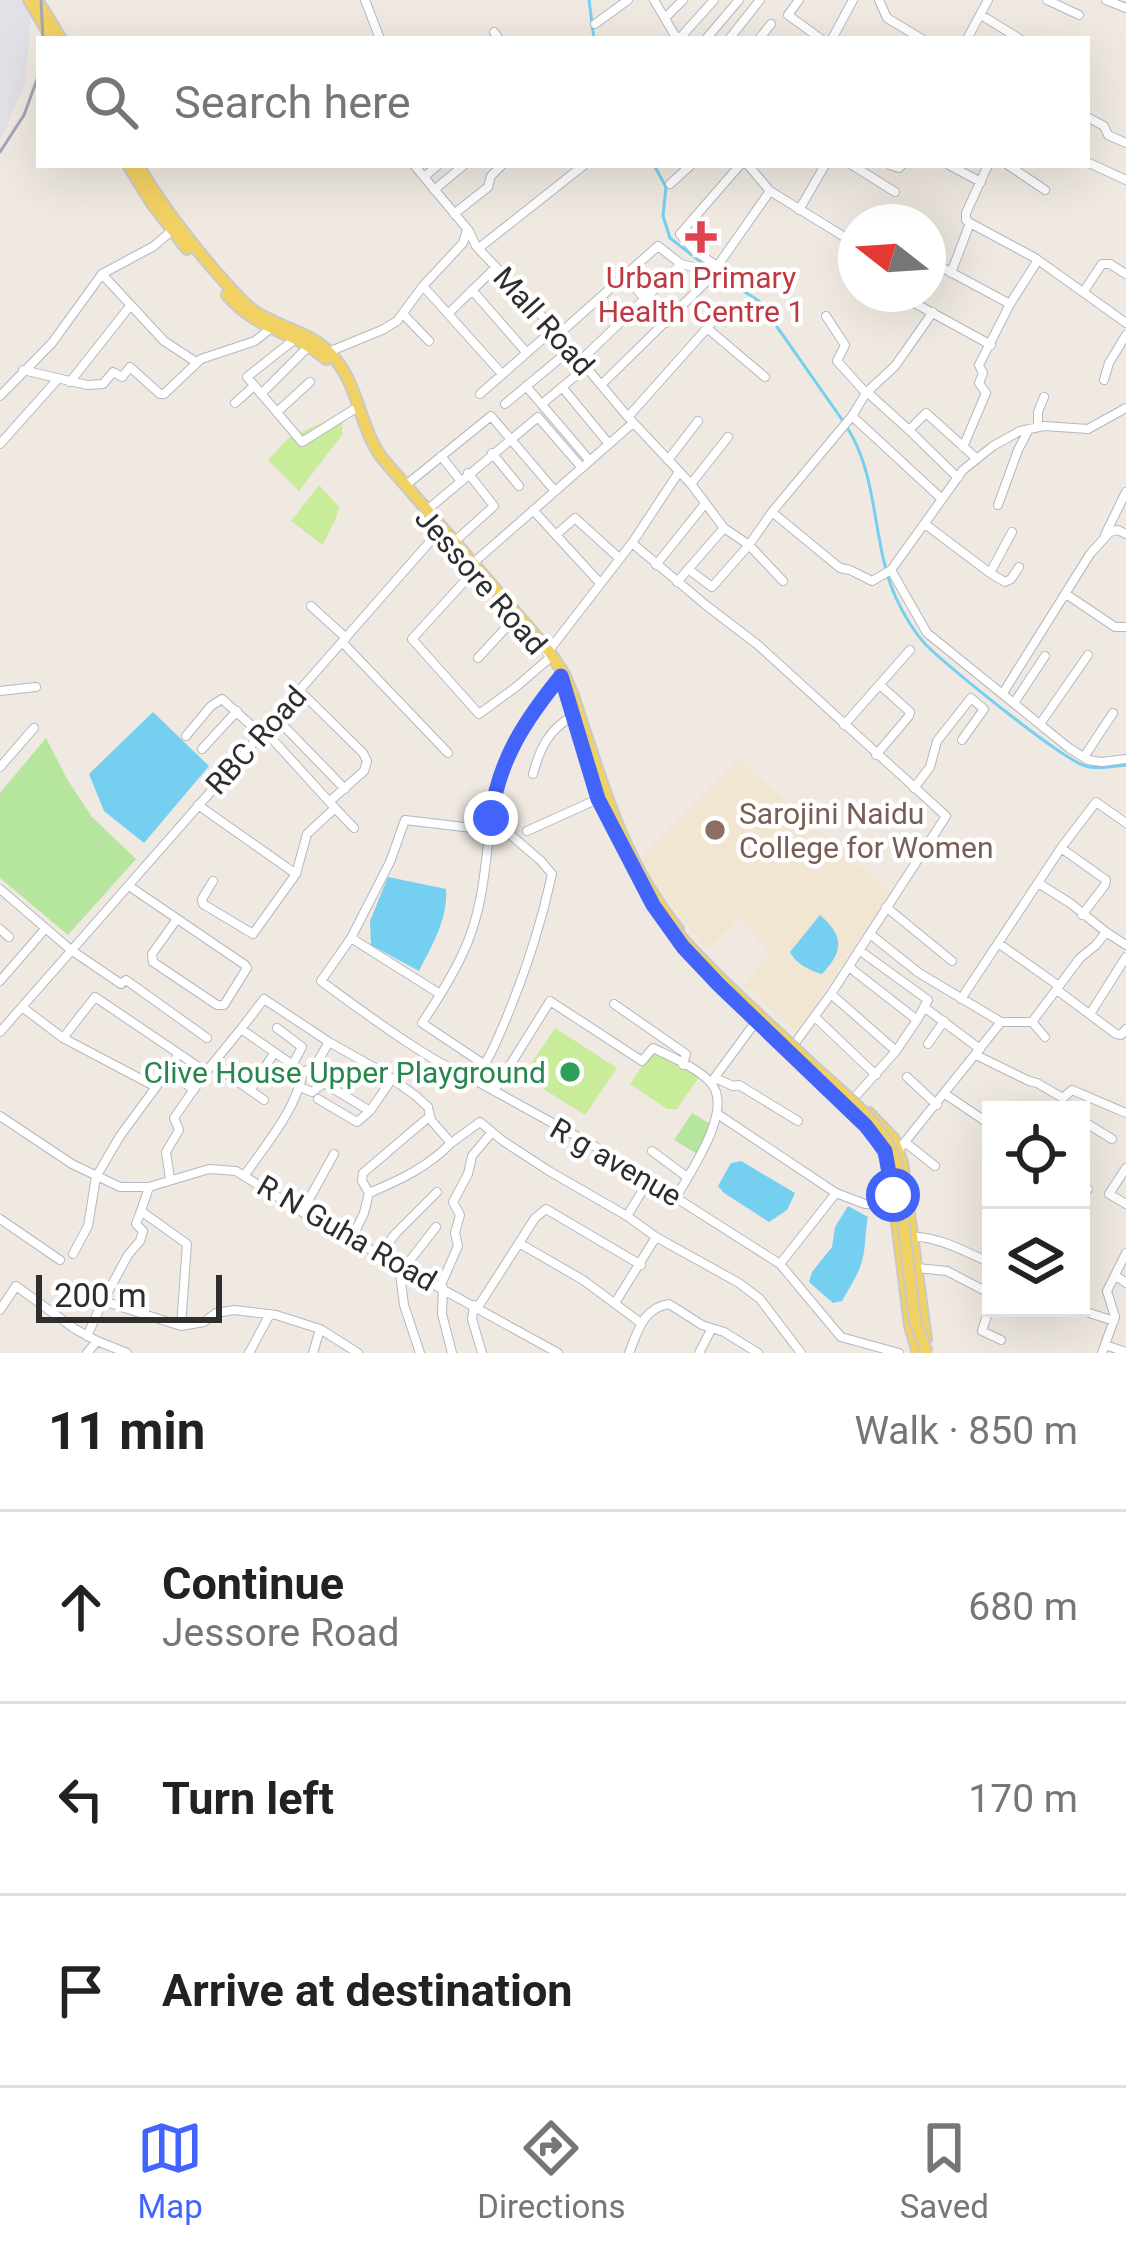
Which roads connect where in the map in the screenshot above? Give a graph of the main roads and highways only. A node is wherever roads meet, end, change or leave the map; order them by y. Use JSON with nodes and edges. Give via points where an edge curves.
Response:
{"nodes":[{"id":1,"x":33,"y":0,"type":"edge"},
{"id":2,"x":54,"y":36,"type":"edge"},
{"id":3,"x":130,"y":168,"type":"edge"},
{"id":4,"x":139,"y":168,"type":"edge"},
{"id":5,"x":175,"y":229,"type":"junction"},
{"id":6,"x":326,"y":353,"type":"junction"},
{"id":7,"x":440,"y":531,"type":"junction"},
{"id":8,"x":472,"y":568,"type":"junction"},
{"id":9,"x":549,"y":655,"type":"junction"},
{"id":10,"x":563,"y":675,"type":"junction"},
{"id":11,"x":656,"y":904,"type":"junction"},
{"id":12,"x":668,"y":921,"type":"junction"},
{"id":13,"x":897,"y":1151,"type":"junction"},
{"id":14,"x":926,"y":1353,"type":"edge"}],
"edges":[{"from":1,"to":2,"type":"main road"},
{"from":3,"to":5,"type":"main road","name":"Jessore Road"},
{"from":4,"to":5,"type":"main road","name":"Jessore Road"},
{"from":5,"to":6,"type":"main road","name":"Jessore Road","via":[[248,306]]},
{"from":5,"to":6,"type":"main road","name":"Jessore Road","via":[[238,308]]},
{"from":6,"to":7,"type":"main road","name":"Jessore Road","via":[[366,446]]},
{"from":6,"to":7,"type":"main road","name":"Jessore Road","via":[[348,377],[367,436]]},
{"from":7,"to":8,"type":"main road","name":"Jessore Road"},
{"from":7,"to":8,"type":"main road","name":"Jessore Road"},
{"from":8,"to":9,"type":"main road","name":"Jessore Road"},
{"from":8,"to":9,"type":"main road","name":"Jessore Road"},
{"from":9,"to":10,"type":"main road","name":"Jessore Road"},
{"from":10,"to":11,"type":"main road","name":"Jessore Road","via":[[612,816]]},
{"from":10,"to":11,"type":"main road","name":"Jessore Road","via":[[598,799]]},
{"from":11,"to":12,"type":"main road","name":"Jessore Road"},
{"from":12,"to":13,"type":"main road","name":"Jessore Road","via":[[887,1129]]},
{"from":12,"to":13,"type":"main road","name":"Jessore Road","via":[[693,958]]},
{"from":12,"to":14,"type":"main road","bridge":true,"via":[[892,1150]]},
{"from":13,"to":14,"type":"main road","name":"Jessore Road"},
{"from":13,"to":14,"type":"main road","name":"Jessore Road","via":[[910,1326]]}]}
